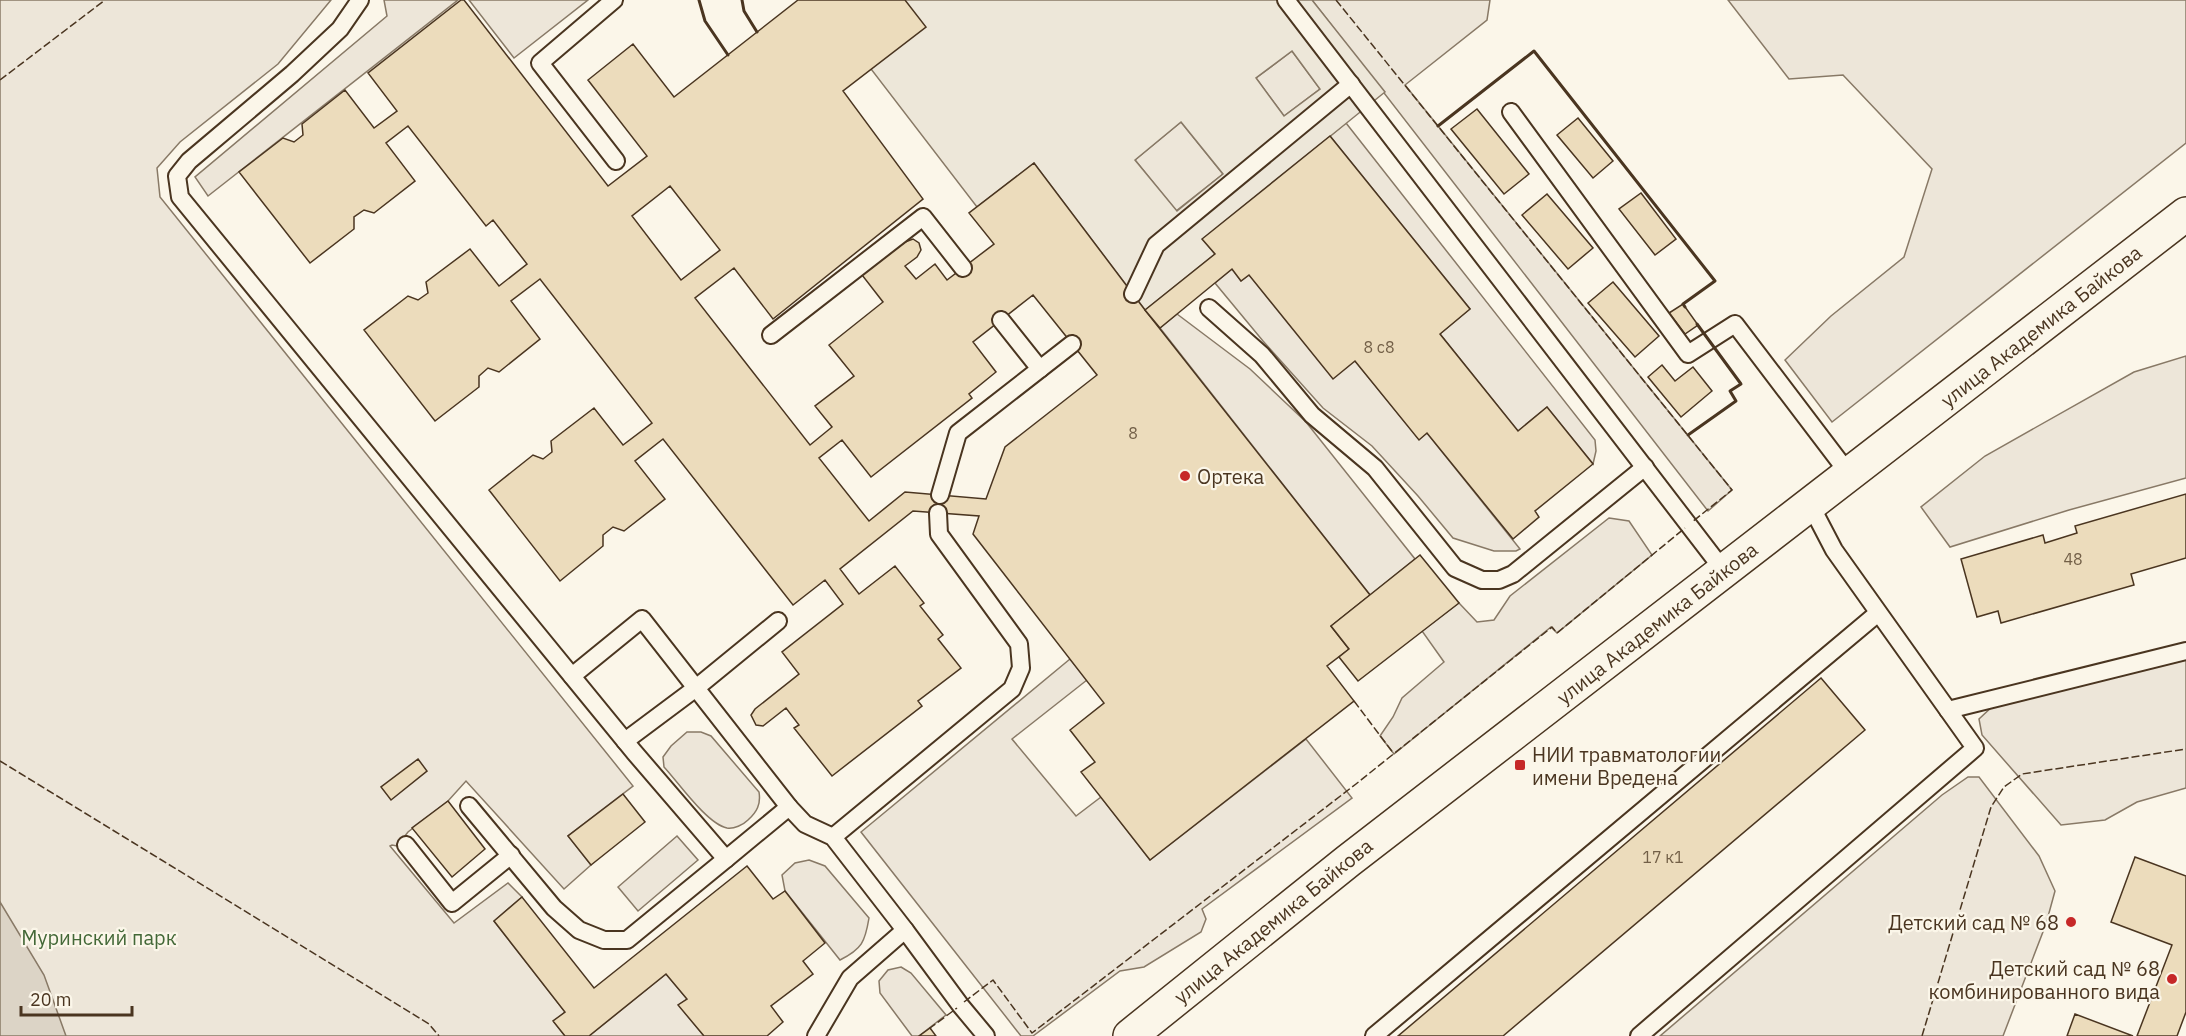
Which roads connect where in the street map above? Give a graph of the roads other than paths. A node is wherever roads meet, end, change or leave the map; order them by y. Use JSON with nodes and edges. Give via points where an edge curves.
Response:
{"nodes":[{"id":1,"x":360,"y":0,"type":"edge"},
{"id":2,"x":614,"y":0,"type":"edge"},
{"id":3,"x":1286,"y":0,"type":"edge"},
{"id":4,"x":1351,"y":84,"type":"junction"},
{"id":5,"x":1511,"y":112,"type":"dead end"},
{"id":6,"x":616,"y":161,"type":"dead end"},
{"id":7,"x":2186,"y":214,"type":"edge"},
{"id":8,"x":963,"y":268,"type":"dead end"},
{"id":9,"x":1133,"y":294,"type":"dead end"},
{"id":10,"x":1209,"y":308,"type":"dead end"},
{"id":11,"x":1001,"y":320,"type":"dead end"},
{"id":12,"x":771,"y":335,"type":"dead end"},
{"id":13,"x":1072,"y":344,"type":"dead end"},
{"id":14,"x":1040,"y":369,"type":"junction"},
{"id":15,"x":1646,"y":467,"type":"junction"},
{"id":16,"x":1849,"y":474,"type":"junction"},
{"id":17,"x":939,"y":495,"type":"dead end"},
{"id":18,"x":1810,"y":504,"type":"junction"},
{"id":19,"x":938,"y":513,"type":"dead end"},
{"id":20,"x":1724,"y":571,"type":"junction"},
{"id":21,"x":1878,"y":613,"type":"junction"},
{"id":22,"x":778,"y":621,"type":"dead end"},
{"id":23,"x":2186,"y":651,"type":"edge"},
{"id":24,"x":572,"y":676,"type":"junction"},
{"id":25,"x":696,"y":688,"type":"junction"},
{"id":26,"x":1948,"y":710,"type":"junction"},
{"id":27,"x":625,"y":741,"type":"junction"},
{"id":28,"x":469,"y":806,"type":"dead end"},
{"id":29,"x":789,"y":807,"type":"junction"},
{"id":30,"x":833,"y":837,"type":"junction"},
{"id":31,"x":406,"y":844,"type":"dead end"},
{"id":32,"x":510,"y":855,"type":"junction"},
{"id":33,"x":726,"y":860,"type":"junction"},
{"id":34,"x":905,"y":930,"type":"junction"},
{"id":35,"x":816,"y":1036,"type":"edge"},
{"id":36,"x":986,"y":1036,"type":"edge"},
{"id":37,"x":1130,"y":1036,"type":"edge"},
{"id":38,"x":1374,"y":1036,"type":"edge"},
{"id":39,"x":1639,"y":1036,"type":"edge"}],
"edges":[{"from":1,"to":24,"type":"lane","via":[[340,29],[189,161],[177,176],[180,197]]},
{"from":2,"to":6,"type":"lane","via":[[540,63]]},
{"from":3,"to":4,"type":"lane"},
{"from":4,"to":9,"type":"lane","via":[[1156,245]]},
{"from":4,"to":15,"type":"lane"},
{"from":5,"to":16,"type":"lane","via":[[1688,354],[1735,324]]},
{"from":7,"to":16,"type":"street","name":"улица Академика Байкова"},
{"from":8,"to":12,"type":"lane","via":[[923,217]]},
{"from":10,"to":15,"type":"lane","via":[[1262,355],[1312,416],[1375,468],[1455,568],[1482,580],[1499,580],[1513,574]]},
{"from":11,"to":14,"type":"lane"},
{"from":13,"to":14,"type":"lane"},
{"from":14,"to":17,"type":"lane","via":[[958,433]]},
{"from":15,"to":20,"type":"lane"},
{"from":16,"to":18,"type":"street","name":"улица Академика Байкова"},
{"from":18,"to":20,"type":"street","name":"улица Академика Байкова"},
{"from":18,"to":21,"type":"lane","via":[[1834,550]]},
{"from":19,"to":30,"type":"lane","via":[[939,534],[1019,644],[1021,668],[1012,689]]},
{"from":20,"to":37,"type":"street","name":"улица Академика Байкова","via":[[1348,861]]},
{"from":21,"to":26,"type":"lane"},
{"from":21,"to":38,"type":"lane"},
{"from":22,"to":25,"type":"lane"},
{"from":23,"to":26,"type":"lane"},
{"from":24,"to":25,"type":"lane","via":[[642,619]]},
{"from":24,"to":27,"type":"lane"},
{"from":25,"to":27,"type":"lane"},
{"from":25,"to":29,"type":"lane"},
{"from":26,"to":39,"type":"lane","via":[[1975,748]]},
{"from":27,"to":33,"type":"lane"},
{"from":28,"to":32,"type":"lane"},
{"from":29,"to":30,"type":"lane","via":[[805,824]]},
{"from":29,"to":33,"type":"lane"},
{"from":30,"to":34,"type":"lane"},
{"from":31,"to":32,"type":"lane","via":[[452,903]]},
{"from":32,"to":33,"type":"lane","via":[[554,908],[579,930],[604,940],[627,940]]},
{"from":34,"to":35,"type":"lane","via":[[850,978]]},
{"from":34,"to":36,"type":"lane"}]}
